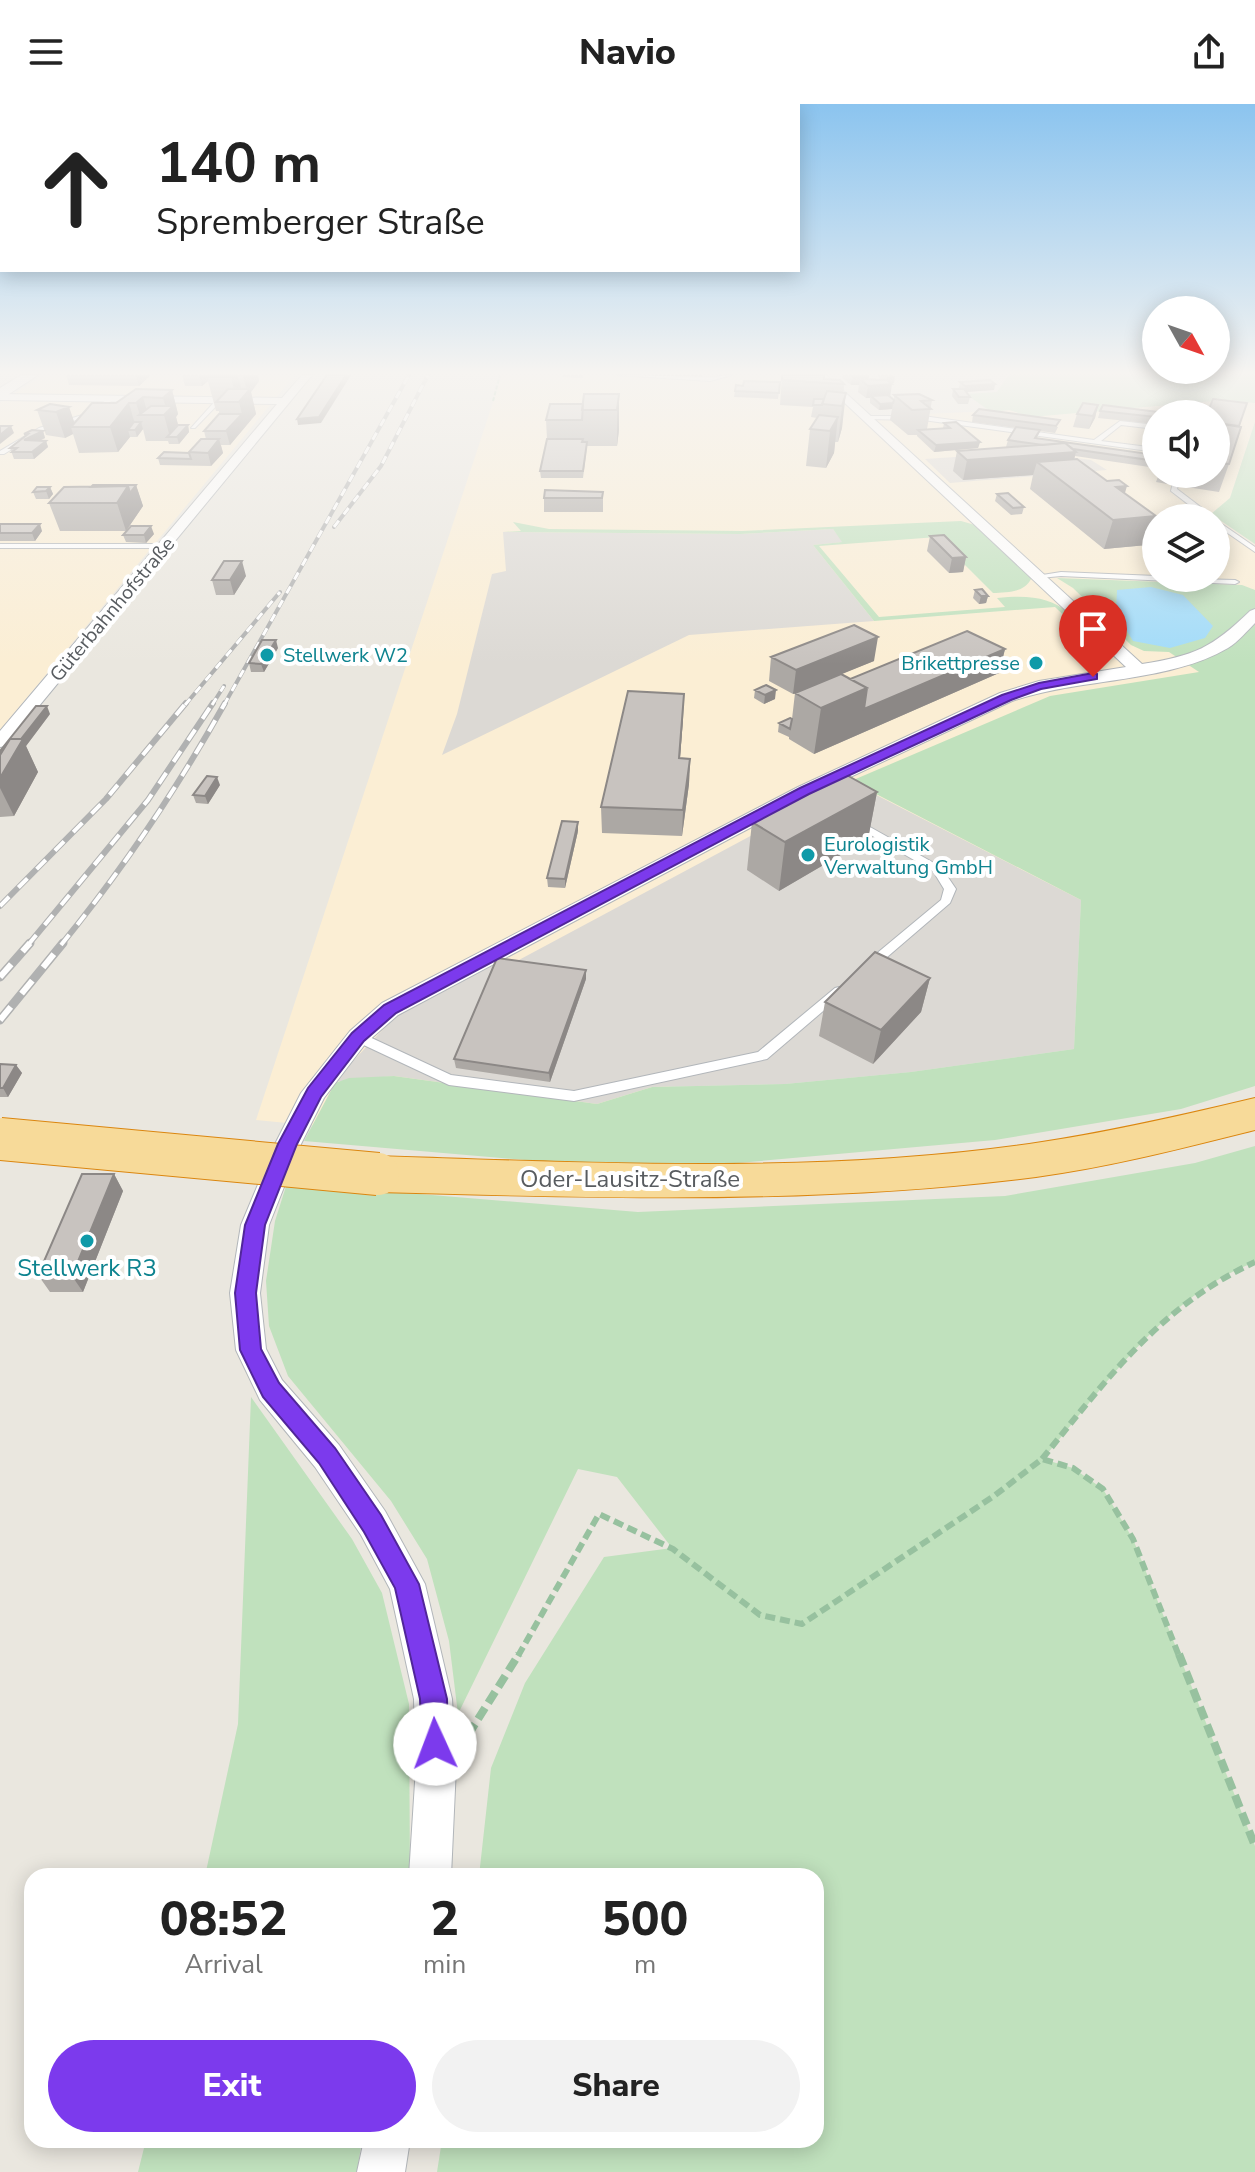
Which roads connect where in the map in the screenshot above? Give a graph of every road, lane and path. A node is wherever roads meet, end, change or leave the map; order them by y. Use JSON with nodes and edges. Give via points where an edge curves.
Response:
{"nodes":[{"id":1,"x":227,"y":472,"type":"edge"},
{"id":2,"x":925,"y":472,"type":"edge"},
{"id":3,"x":1174,"y":488,"type":"edge"},
{"id":4,"x":1192,"y":504,"type":"edge"},
{"id":5,"x":1230,"y":532,"type":"edge"},
{"id":6,"x":0,"y":546,"type":"edge"},
{"id":7,"x":165,"y":546,"type":"junction"},
{"id":8,"x":1255,"y":550,"type":"edge"},
{"id":9,"x":1040,"y":576,"type":"junction"},
{"id":10,"x":1235,"y":582,"type":"dead end"},
{"id":11,"x":1255,"y":614,"type":"edge"},
{"id":12,"x":1138,"y":669,"type":"junction"},
{"id":13,"x":0,"y":742,"type":"edge"},
{"id":14,"x":845,"y":815,"type":"edge"},
{"id":15,"x":358,"y":1037,"type":"junction"},
{"id":16,"x":1255,"y":1114,"type":"edge"},
{"id":17,"x":0,"y":1139,"type":"edge"},
{"id":18,"x":1255,"y":1262,"type":"edge"},
{"id":19,"x":1042,"y":1459,"type":"junction"},
{"id":20,"x":436,"y":1767,"type":"junction"},
{"id":21,"x":1255,"y":1846,"type":"edge"},
{"id":22,"x":430,"y":1868,"type":"edge"},
{"id":23,"x":386,"y":2148,"type":"edge"},
{"id":24,"x":381,"y":2172,"type":"edge"}],
"edges":[{"from":1,"to":7,"type":"street","name":"Güterbahnhofstraße"},
{"from":2,"to":9,"type":"street"},
{"from":3,"to":4,"type":"lane"},
{"from":5,"to":8,"type":"lane"},
{"from":6,"to":7,"type":"lane"},
{"from":7,"to":13,"type":"street","name":"Güterbahnhofstraße"},
{"from":9,"to":10,"type":"lane"},
{"from":9,"to":12,"type":"street"},
{"from":11,"to":12,"type":"street","via":[[1226,643],[1203,655]]},
{"from":12,"to":15,"type":"street","via":[[1006,697],[390,1009]]},
{"from":14,"to":15,"type":"lane","via":[[937,869],[949,895],[762,1056],[574,1096],[449,1080]]},
{"from":15,"to":20,"type":"street","via":[[314,1093],[255,1225],[245,1293],[251,1350],[271,1390],[327,1456],[407,1584],[433,1699]]},
{"from":16,"to":17,"type":"highway","name":"Oder-Lausitz-Straße","bridge":true,"via":[[1145,1142],[1037,1161],[888,1175],[652,1183],[378,1174]]},
{"from":18,"to":19,"type":"path","via":[[1165,1317]]},
{"from":19,"to":20,"type":"path","via":[[802,1624],[760,1615],[673,1549],[599,1514],[505,1679],[459,1748]]},
{"from":19,"to":21,"type":"path","via":[[1073,1468],[1103,1489],[1133,1539]]},
{"from":20,"to":22,"type":"street"},
{"from":23,"to":24,"type":"street"}]}
